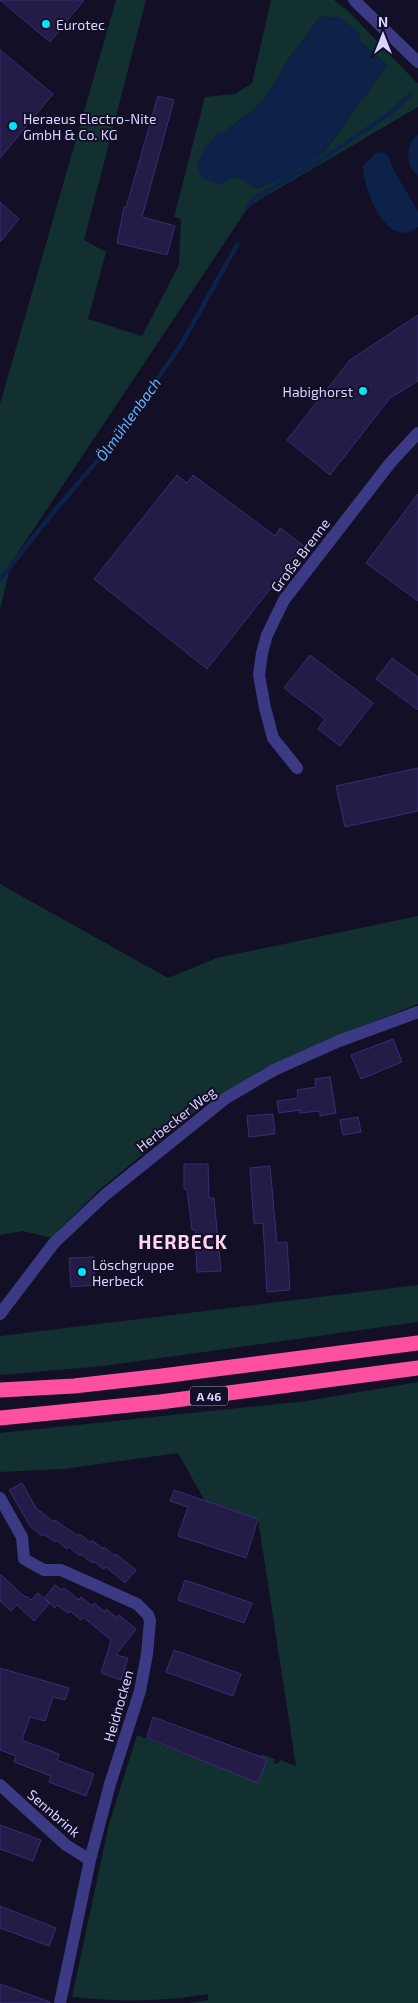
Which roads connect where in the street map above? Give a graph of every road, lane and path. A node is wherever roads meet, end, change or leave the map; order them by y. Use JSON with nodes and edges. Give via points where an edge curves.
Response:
{"nodes":[{"id":1,"x":354,"y":0,"type":"edge"},
{"id":2,"x":418,"y":62,"type":"edge"},
{"id":3,"x":418,"y":433,"type":"edge"},
{"id":4,"x":297,"y":768,"type":"dead end"},
{"id":5,"x":418,"y":1012,"type":"edge"},
{"id":6,"x":0,"y":1314,"type":"edge"},
{"id":7,"x":418,"y":1343,"type":"edge"},
{"id":8,"x":418,"y":1368,"type":"edge"},
{"id":9,"x":0,"y":1390,"type":"edge"},
{"id":10,"x":0,"y":1418,"type":"edge"},
{"id":11,"x":0,"y":1498,"type":"edge"},
{"id":12,"x":0,"y":1785,"type":"edge"},
{"id":13,"x":90,"y":1860,"type":"junction"},
{"id":14,"x":60,"y":2003,"type":"edge"}],
"edges":[{"from":1,"to":2,"type":"street"},
{"from":3,"to":4,"type":"street","name":"Große Brenne","via":[[390,462],[284,600],[267,635],[259,675],[265,708],[273,738]]},
{"from":5,"to":6,"type":"street","name":"Herbecker Weg","via":[[331,1044],[274,1070],[226,1098],[105,1195],[54,1243]]},
{"from":7,"to":9,"type":"highway","number":"A 46","via":[[74,1386]]},
{"from":8,"to":10,"type":"highway","number":"A 46","via":[[170,1401]]},
{"from":11,"to":13,"type":"street","name":"Heidnocken","via":[[22,1537],[24,1559],[44,1570],[61,1570],[137,1604],[150,1621],[148,1654],[140,1691]]},
{"from":12,"to":13,"type":"street","name":"Sennbrink","via":[[66,1845]]},
{"from":13,"to":14,"type":"street","name":"Heidnocken"}]}
